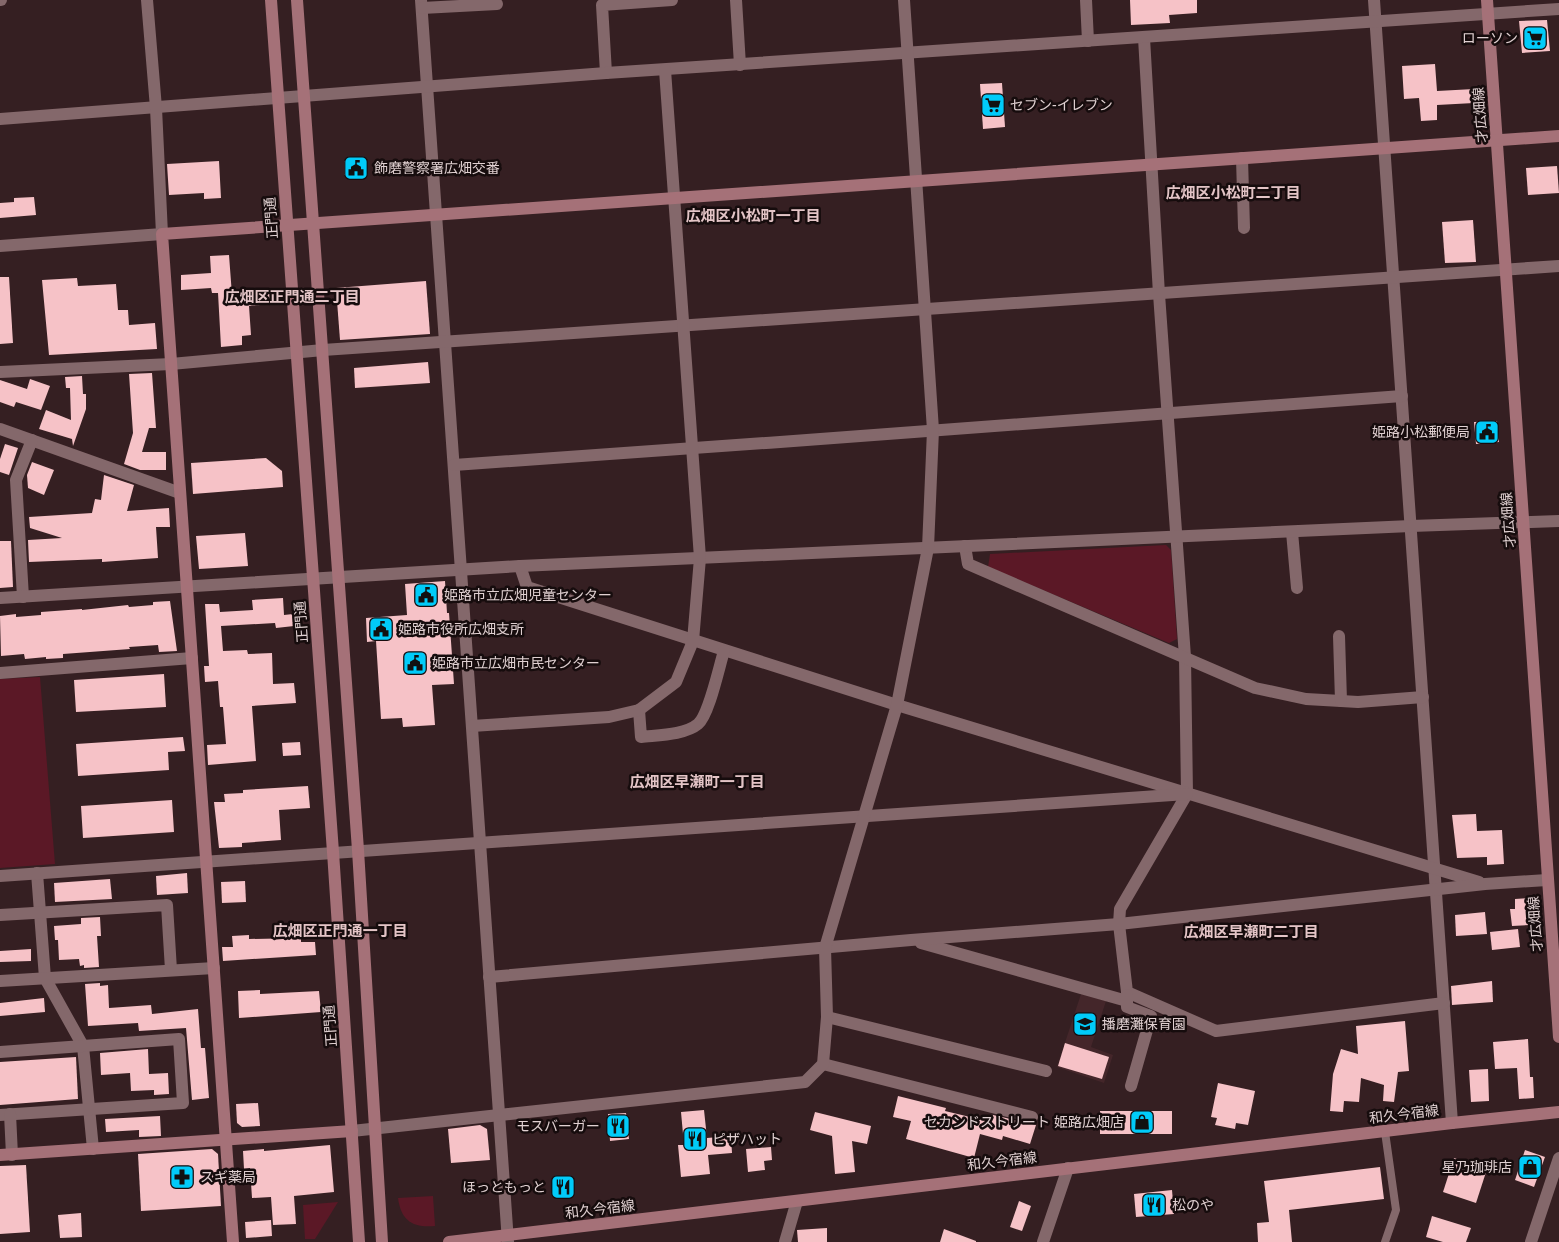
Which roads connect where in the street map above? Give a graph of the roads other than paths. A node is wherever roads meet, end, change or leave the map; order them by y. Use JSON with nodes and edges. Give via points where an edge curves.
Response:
{"nodes":[{"id":1,"x":147,"y":0,"type":"edge"},
{"id":2,"x":271,"y":0,"type":"edge"},
{"id":3,"x":297,"y":0,"type":"edge"},
{"id":4,"x":672,"y":0,"type":"edge"},
{"id":5,"x":736,"y":0,"type":"edge"},
{"id":6,"x":904,"y":0,"type":"edge"},
{"id":7,"x":1086,"y":0,"type":"edge"},
{"id":8,"x":1374,"y":0,"type":"edge"},
{"id":9,"x":1487,"y":0,"type":"edge"},
{"id":10,"x":422,"y":4,"type":"edge"},
{"id":11,"x":497,"y":4,"type":"dead end"},
{"id":12,"x":1559,"y":9,"type":"edge"},
{"id":13,"x":1488,"y":15,"type":"junction"},
{"id":14,"x":1376,"y":22,"type":"junction"},
{"id":15,"x":1144,"y":38,"type":"junction"},
{"id":16,"x":1088,"y":42,"type":"junction"},
{"id":17,"x":908,"y":53,"type":"junction"},
{"id":18,"x":740,"y":65,"type":"junction"},
{"id":19,"x":665,"y":70,"type":"junction"},
{"id":20,"x":606,"y":74,"type":"junction"},
{"id":21,"x":427,"y":87,"type":"junction"},
{"id":22,"x":303,"y":96,"type":"junction"},
{"id":23,"x":278,"y":97,"type":"junction"},
{"id":24,"x":156,"y":108,"type":"junction"},
{"id":25,"x":0,"y":119,"type":"edge"},
{"id":26,"x":1559,"y":136,"type":"edge"},
{"id":27,"x":1497,"y":140,"type":"junction"},
{"id":28,"x":1384,"y":148,"type":"junction"},
{"id":29,"x":1242,"y":158,"type":"junction"},
{"id":30,"x":1151,"y":165,"type":"junction"},
{"id":31,"x":917,"y":181,"type":"junction"},
{"id":32,"x":674,"y":198,"type":"junction"},
{"id":33,"x":436,"y":215,"type":"junction"},
{"id":34,"x":312,"y":224,"type":"junction"},
{"id":35,"x":287,"y":226,"type":"junction"},
{"id":36,"x":1244,"y":228,"type":"dead end"},
{"id":37,"x":162,"y":234,"type":"junction"},
{"id":38,"x":0,"y":246,"type":"edge"},
{"id":39,"x":1559,"y":266,"type":"edge"},
{"id":40,"x":1506,"y":270,"type":"junction"},
{"id":41,"x":1394,"y":278,"type":"junction"},
{"id":42,"x":1159,"y":294,"type":"junction"},
{"id":43,"x":925,"y":309,"type":"junction"},
{"id":44,"x":683,"y":326,"type":"junction"},
{"id":45,"x":445,"y":342,"type":"junction"},
{"id":46,"x":322,"y":350,"type":"junction"},
{"id":47,"x":296,"y":353,"type":"junction"},
{"id":48,"x":171,"y":364,"type":"junction"},
{"id":49,"x":0,"y":372,"type":"edge"},
{"id":50,"x":1402,"y":396,"type":"junction"},
{"id":51,"x":1168,"y":415,"type":"junction"},
{"id":52,"x":0,"y":429,"type":"edge"},
{"id":53,"x":933,"y":430,"type":"junction"},
{"id":54,"x":32,"y":440,"type":"junction"},
{"id":55,"x":692,"y":448,"type":"junction"},
{"id":56,"x":454,"y":465,"type":"junction"},
{"id":57,"x":180,"y":493,"type":"junction"},
{"id":58,"x":1559,"y":521,"type":"edge"},
{"id":59,"x":1523,"y":523,"type":"junction"},
{"id":60,"x":1411,"y":526,"type":"junction"},
{"id":61,"x":1292,"y":532,"type":"junction"},
{"id":62,"x":1177,"y":537,"type":"junction"},
{"id":63,"x":965,"y":546,"type":"junction"},
{"id":64,"x":928,"y":548,"type":"junction"},
{"id":65,"x":700,"y":558,"type":"junction"},
{"id":66,"x":520,"y":566,"type":"junction"},
{"id":67,"x":461,"y":570,"type":"junction"},
{"id":68,"x":338,"y":576,"type":"junction"},
{"id":69,"x":312,"y":578,"type":"junction"},
{"id":70,"x":187,"y":586,"type":"junction"},
{"id":71,"x":1297,"y":588,"type":"dead end"},
{"id":72,"x":23,"y":597,"type":"junction"},
{"id":73,"x":0,"y":598,"type":"edge"},
{"id":74,"x":1338,"y":636,"type":"dead end"},
{"id":75,"x":693,"y":641,"type":"junction"},
{"id":76,"x":724,"y":651,"type":"junction"},
{"id":77,"x":1185,"y":657,"type":"junction"},
{"id":78,"x":192,"y":658,"type":"junction"},
{"id":79,"x":0,"y":673,"type":"edge"},
{"id":80,"x":1423,"y":697,"type":"junction"},
{"id":81,"x":1342,"y":701,"type":"junction"},
{"id":82,"x":898,"y":705,"type":"junction"},
{"id":83,"x":639,"y":710,"type":"junction"},
{"id":84,"x":472,"y":726,"type":"junction"},
{"id":85,"x":1188,"y":794,"type":"junction"},
{"id":86,"x":863,"y":816,"type":"junction"},
{"id":87,"x":480,"y":842,"type":"junction"},
{"id":88,"x":358,"y":850,"type":"junction"},
{"id":89,"x":333,"y":852,"type":"junction"},
{"id":90,"x":206,"y":861,"type":"junction"},
{"id":91,"x":1434,"y":868,"type":"junction"},
{"id":92,"x":37,"y":873,"type":"junction"},
{"id":93,"x":0,"y":876,"type":"edge"},
{"id":94,"x":1547,"y":880,"type":"junction"},
{"id":95,"x":1485,"y":884,"type":"junction"},
{"id":96,"x":1436,"y":890,"type":"junction"},
{"id":97,"x":1554,"y":906,"type":"edge"},
{"id":98,"x":40,"y":913,"type":"junction"},
{"id":99,"x":0,"y":915,"type":"edge"},
{"id":100,"x":1119,"y":924,"type":"junction"},
{"id":101,"x":911,"y":940,"type":"junction"},
{"id":102,"x":825,"y":948,"type":"junction"},
{"id":103,"x":214,"y":968,"type":"junction"},
{"id":104,"x":171,"y":970,"type":"junction"},
{"id":105,"x":489,"y":977,"type":"junction"},
{"id":106,"x":45,"y":978,"type":"junction"},
{"id":107,"x":0,"y":981,"type":"edge"},
{"id":108,"x":1127,"y":996,"type":"junction"},
{"id":109,"x":1444,"y":1003,"type":"junction"},
{"id":110,"x":827,"y":1017,"type":"junction"},
{"id":111,"x":1559,"y":1037,"type":"edge"},
{"id":112,"x":83,"y":1046,"type":"junction"},
{"id":113,"x":0,"y":1052,"type":"edge"},
{"id":114,"x":822,"y":1064,"type":"junction"},
{"id":115,"x":1046,"y":1071,"type":"dead end"},
{"id":116,"x":1131,"y":1086,"type":"dead end"},
{"id":117,"x":89,"y":1109,"type":"junction"},
{"id":118,"x":1559,"y":1112,"type":"edge"},
{"id":119,"x":5,"y":1115,"type":"edge"},
{"id":120,"x":499,"y":1115,"type":"junction"},
{"id":121,"x":1032,"y":1117,"type":"dead end"},
{"id":122,"x":1452,"y":1122,"type":"junction"},
{"id":123,"x":375,"y":1128,"type":"junction"},
{"id":124,"x":352,"y":1131,"type":"junction"},
{"id":125,"x":1385,"y":1132,"type":"junction"},
{"id":126,"x":226,"y":1140,"type":"junction"},
{"id":127,"x":93,"y":1149,"type":"junction"},
{"id":128,"x":6,"y":1155,"type":"edge"},
{"id":129,"x":1559,"y":1158,"type":"edge"},
{"id":130,"x":1068,"y":1168,"type":"junction"},
{"id":131,"x":797,"y":1201,"type":"junction"},
{"id":132,"x":508,"y":1239,"type":"edge"},
{"id":133,"x":233,"y":1242,"type":"edge"},
{"id":134,"x":359,"y":1242,"type":"edge"},
{"id":135,"x":382,"y":1242,"type":"edge"},
{"id":136,"x":449,"y":1242,"type":"edge"},
{"id":137,"x":785,"y":1242,"type":"edge"},
{"id":138,"x":1043,"y":1242,"type":"edge"},
{"id":139,"x":1385,"y":1242,"type":"edge"},
{"id":140,"x":1531,"y":1242,"type":"edge"}],
"edges":[{"from":1,"to":24,"type":"street"},
{"from":2,"to":23,"type":"street","name":"正門通"},
{"from":3,"to":22,"type":"street"},
{"from":4,"to":20,"type":"street","via":[[602,5]]},
{"from":5,"to":18,"type":"street"},
{"from":6,"to":17,"type":"street"},
{"from":7,"to":16,"type":"street"},
{"from":8,"to":14,"type":"street"},
{"from":9,"to":13,"type":"street","name":"才広畑線"},
{"from":10,"to":11,"type":"street"},
{"from":10,"to":21,"type":"street"},
{"from":12,"to":13,"type":"street"},
{"from":13,"to":14,"type":"street"},
{"from":13,"to":27,"type":"street","name":"才広畑線"},
{"from":14,"to":15,"type":"street"},
{"from":14,"to":28,"type":"street"},
{"from":15,"to":16,"type":"street"},
{"from":15,"to":30,"type":"street"},
{"from":16,"to":17,"type":"street"},
{"from":17,"to":18,"type":"street"},
{"from":17,"to":31,"type":"street"},
{"from":18,"to":19,"type":"street"},
{"from":19,"to":20,"type":"street"},
{"from":19,"to":32,"type":"street"},
{"from":20,"to":21,"type":"street"},
{"from":21,"to":22,"type":"street"},
{"from":21,"to":33,"type":"street"},
{"from":22,"to":23,"type":"street"},
{"from":22,"to":34,"type":"street"},
{"from":23,"to":24,"type":"street"},
{"from":23,"to":35,"type":"street","name":"正門通"},
{"from":24,"to":25,"type":"street"},
{"from":24,"to":37,"type":"street"},
{"from":26,"to":27,"type":"street"},
{"from":27,"to":28,"type":"street"},
{"from":27,"to":40,"type":"street","name":"才広畑線"},
{"from":28,"to":29,"type":"street"},
{"from":28,"to":41,"type":"street"},
{"from":29,"to":30,"type":"street"},
{"from":29,"to":36,"type":"street"},
{"from":30,"to":31,"type":"street"},
{"from":30,"to":42,"type":"street"},
{"from":31,"to":32,"type":"street"},
{"from":31,"to":43,"type":"street"},
{"from":32,"to":33,"type":"street"},
{"from":32,"to":44,"type":"street"},
{"from":33,"to":34,"type":"street"},
{"from":33,"to":45,"type":"street"},
{"from":34,"to":35,"type":"street"},
{"from":34,"to":46,"type":"street"},
{"from":35,"to":37,"type":"street"},
{"from":35,"to":47,"type":"street","name":"正門通"},
{"from":37,"to":38,"type":"street"},
{"from":37,"to":48,"type":"street"},
{"from":39,"to":40,"type":"street"},
{"from":40,"to":41,"type":"street"},
{"from":40,"to":59,"type":"street","name":"才広畑線"},
{"from":41,"to":42,"type":"street"},
{"from":41,"to":50,"type":"street"},
{"from":42,"to":43,"type":"street"},
{"from":42,"to":51,"type":"street"},
{"from":43,"to":44,"type":"street"},
{"from":43,"to":53,"type":"street"},
{"from":44,"to":45,"type":"street"},
{"from":44,"to":55,"type":"street"},
{"from":45,"to":46,"type":"street"},
{"from":45,"to":56,"type":"street"},
{"from":46,"to":47,"type":"street"},
{"from":46,"to":68,"type":"street"},
{"from":47,"to":48,"type":"street"},
{"from":47,"to":69,"type":"street","name":"正門通"},
{"from":48,"to":49,"type":"street"},
{"from":48,"to":57,"type":"street"},
{"from":50,"to":51,"type":"street"},
{"from":50,"to":60,"type":"street"},
{"from":51,"to":53,"type":"street"},
{"from":51,"to":62,"type":"street"},
{"from":52,"to":54,"type":"street"},
{"from":53,"to":55,"type":"street"},
{"from":53,"to":64,"type":"street"},
{"from":54,"to":57,"type":"street"},
{"from":54,"to":72,"type":"street","via":[[16,480]]},
{"from":55,"to":56,"type":"street"},
{"from":55,"to":65,"type":"street"},
{"from":56,"to":67,"type":"street"},
{"from":57,"to":70,"type":"street"},
{"from":58,"to":59,"type":"street"},
{"from":59,"to":60,"type":"street"},
{"from":59,"to":94,"type":"street","name":"才広畑線"},
{"from":60,"to":61,"type":"street"},
{"from":60,"to":80,"type":"street"},
{"from":61,"to":62,"type":"street"},
{"from":61,"to":71,"type":"street"},
{"from":62,"to":63,"type":"street"},
{"from":62,"to":77,"type":"street"},
{"from":63,"to":64,"type":"street"},
{"from":63,"to":77,"type":"street","via":[[968,564]]},
{"from":64,"to":65,"type":"street"},
{"from":64,"to":82,"type":"street"},
{"from":65,"to":66,"type":"street"},
{"from":65,"to":75,"type":"street"},
{"from":66,"to":67,"type":"street"},
{"from":66,"to":75,"type":"street","via":[[527,588]]},
{"from":67,"to":68,"type":"street"},
{"from":67,"to":84,"type":"street"},
{"from":68,"to":69,"type":"street"},
{"from":68,"to":88,"type":"street"},
{"from":69,"to":70,"type":"street"},
{"from":69,"to":89,"type":"street","name":"正門通"},
{"from":70,"to":72,"type":"street"},
{"from":70,"to":78,"type":"street"},
{"from":72,"to":73,"type":"street"},
{"from":74,"to":81,"type":"street"},
{"from":75,"to":76,"type":"street"},
{"from":75,"to":83,"type":"street","via":[[676,682]]},
{"from":76,"to":82,"type":"street"},
{"from":76,"to":83,"type":"street","via":[[705,716],[697,725],[679,733],[641,737]]},
{"from":77,"to":81,"type":"street","via":[[1255,688],[1306,699]]},
{"from":77,"to":85,"type":"street"},
{"from":78,"to":79,"type":"street"},
{"from":78,"to":90,"type":"street"},
{"from":80,"to":81,"type":"street"},
{"from":80,"to":91,"type":"street"},
{"from":82,"to":85,"type":"street"},
{"from":82,"to":86,"type":"street"},
{"from":83,"to":84,"type":"street","via":[[608,717]]},
{"from":84,"to":87,"type":"street"},
{"from":85,"to":86,"type":"street"},
{"from":85,"to":91,"type":"street"},
{"from":85,"to":100,"type":"street","via":[[1120,909]]},
{"from":86,"to":87,"type":"street"},
{"from":86,"to":102,"type":"street"},
{"from":87,"to":88,"type":"street"},
{"from":87,"to":105,"type":"street"},
{"from":88,"to":89,"type":"street"},
{"from":88,"to":123,"type":"street"},
{"from":89,"to":90,"type":"street"},
{"from":89,"to":124,"type":"street","name":"正門通"},
{"from":90,"to":92,"type":"street"},
{"from":90,"to":103,"type":"street"},
{"from":91,"to":95,"type":"street"},
{"from":91,"to":96,"type":"street"},
{"from":92,"to":93,"type":"street"},
{"from":92,"to":98,"type":"street"},
{"from":94,"to":95,"type":"street"},
{"from":94,"to":97,"type":"street","name":"才広畑線"},
{"from":95,"to":96,"type":"street"},
{"from":96,"to":100,"type":"street"},
{"from":96,"to":109,"type":"street"},
{"from":97,"to":111,"type":"street","name":"才広畑線"},
{"from":98,"to":99,"type":"street"},
{"from":98,"to":104,"type":"street","via":[[167,905]]},
{"from":98,"to":106,"type":"street"},
{"from":100,"to":101,"type":"street"},
{"from":100,"to":108,"type":"street"},
{"from":101,"to":102,"type":"street"},
{"from":101,"to":108,"type":"street"},
{"from":102,"to":105,"type":"street"},
{"from":102,"to":110,"type":"street"},
{"from":103,"to":104,"type":"street"},
{"from":103,"to":126,"type":"street"},
{"from":104,"to":106,"type":"street"},
{"from":105,"to":120,"type":"street"},
{"from":106,"to":107,"type":"street"},
{"from":106,"to":112,"type":"street"},
{"from":108,"to":109,"type":"street","via":[[1216,1031]]},
{"from":108,"to":116,"type":"street","via":[[1127,1007],[1151,1016]]},
{"from":109,"to":122,"type":"street"},
{"from":110,"to":114,"type":"street"},
{"from":110,"to":115,"type":"street"},
{"from":112,"to":113,"type":"street"},
{"from":112,"to":117,"type":"street"},
{"from":112,"to":117,"type":"street","via":[[179,1040],[183,1103]]},
{"from":114,"to":120,"type":"street","via":[[805,1082]]},
{"from":114,"to":121,"type":"street"},
{"from":117,"to":119,"type":"street"},
{"from":117,"to":127,"type":"street"},
{"from":118,"to":122,"type":"street","name":"和久今宿線"},
{"from":119,"to":128,"type":"street"},
{"from":120,"to":123,"type":"street"},
{"from":120,"to":132,"type":"street"},
{"from":122,"to":125,"type":"street","name":"和久今宿線"},
{"from":123,"to":124,"type":"street"},
{"from":123,"to":135,"type":"street"},
{"from":124,"to":126,"type":"street"},
{"from":124,"to":134,"type":"street","name":"正門通"},
{"from":125,"to":130,"type":"street","name":"和久今宿線"},
{"from":125,"to":139,"type":"lane","via":[[1396,1210]]},
{"from":126,"to":127,"type":"street"},
{"from":126,"to":133,"type":"street"},
{"from":127,"to":128,"type":"street"},
{"from":129,"to":140,"type":"street"},
{"from":130,"to":131,"type":"street","name":"和久今宿線"},
{"from":130,"to":138,"type":"street"},
{"from":131,"to":132,"type":"street","name":"和久今宿線"},
{"from":131,"to":137,"type":"street"},
{"from":132,"to":136,"type":"street","name":"和久今宿線"}]}
